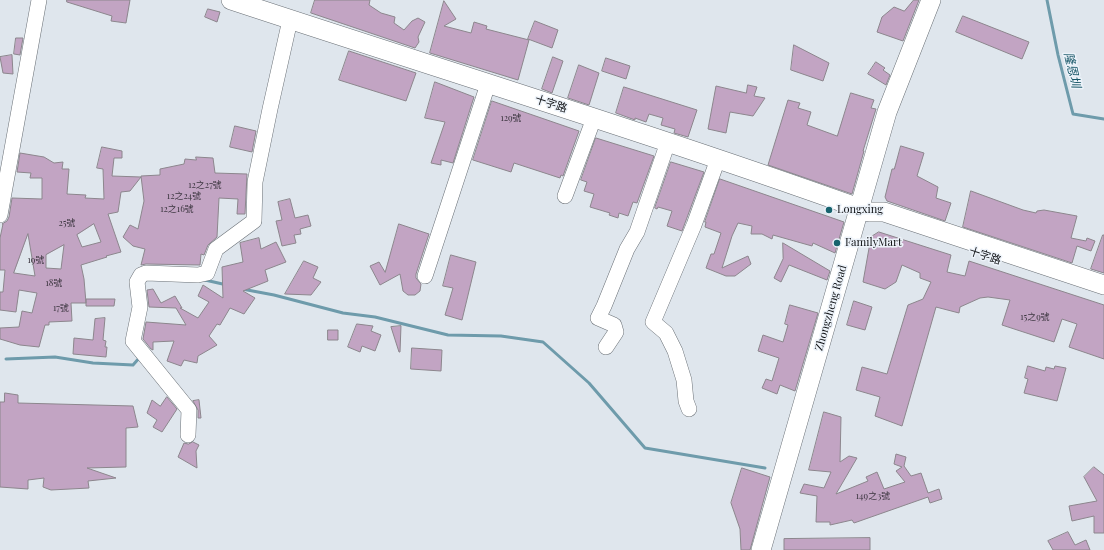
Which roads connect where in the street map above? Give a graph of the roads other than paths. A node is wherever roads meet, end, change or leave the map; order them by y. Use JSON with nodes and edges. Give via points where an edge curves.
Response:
{"nodes":[{"id":1,"x":39,"y":0,"type":"edge"},
{"id":2,"x":231,"y":0,"type":"edge"},
{"id":3,"x":931,"y":0,"type":"edge"},
{"id":4,"x":942,"y":0,"type":"edge"},
{"id":5,"x":290,"y":20,"type":"junction"},
{"id":6,"x":488,"y":84,"type":"junction"},
{"id":7,"x":594,"y":118,"type":"junction"},
{"id":8,"x":668,"y":142,"type":"junction"},
{"id":9,"x":718,"y":159,"type":"junction"},
{"id":10,"x":565,"y":196,"type":"dead end"},
{"id":11,"x":864,"y":210,"type":"junction"},
{"id":12,"x":0,"y":215,"type":"edge"},
{"id":13,"x":425,"y":276,"type":"dead end"},
{"id":14,"x":1104,"y":285,"type":"edge"},
{"id":15,"x":1104,"y":295,"type":"edge"},
{"id":16,"x":606,"y":347,"type":"dead end"},
{"id":17,"x":689,"y":409,"type":"dead end"},
{"id":18,"x":188,"y":435,"type":"dead end"},
{"id":19,"x":761,"y":550,"type":"edge"},
{"id":20,"x":775,"y":550,"type":"edge"}],
"edges":[{"from":1,"to":12,"type":"street"},
{"from":2,"to":5,"type":"main road","name":"十字路"},
{"from":3,"to":11,"type":"main road","name":"Zhongzheng Road","via":[[887,112]]},
{"from":4,"to":11,"type":"main road","name":"Zhongzheng Road"},
{"from":5,"to":6,"type":"main road","name":"十字路"},
{"from":5,"to":18,"type":"street","via":[[255,182],[254,221],[216,249],[207,273],[146,273],[141,275],[137,282],[140,307],[133,341],[189,410]]},
{"from":6,"to":7,"type":"main road","name":"十字路"},
{"from":6,"to":13,"type":"street"},
{"from":7,"to":8,"type":"main road","name":"十字路"},
{"from":7,"to":10,"type":"street"},
{"from":8,"to":9,"type":"main road","name":"十字路"},
{"from":8,"to":16,"type":"street","via":[[637,232],[627,249],[598,318],[614,325],[616,332]]},
{"from":9,"to":11,"type":"main road","name":"十字路"},
{"from":9,"to":17,"type":"street","via":[[694,225],[653,322],[666,333],[675,351]]},
{"from":11,"to":14,"type":"main road","name":"十字路","via":[[884,212]]},
{"from":11,"to":15,"type":"main road","name":"十字路","via":[[880,221]]},
{"from":11,"to":19,"type":"main road","name":"Zhongzheng Road"},
{"from":11,"to":20,"type":"main road","name":"Zhongzheng Road"}]}
